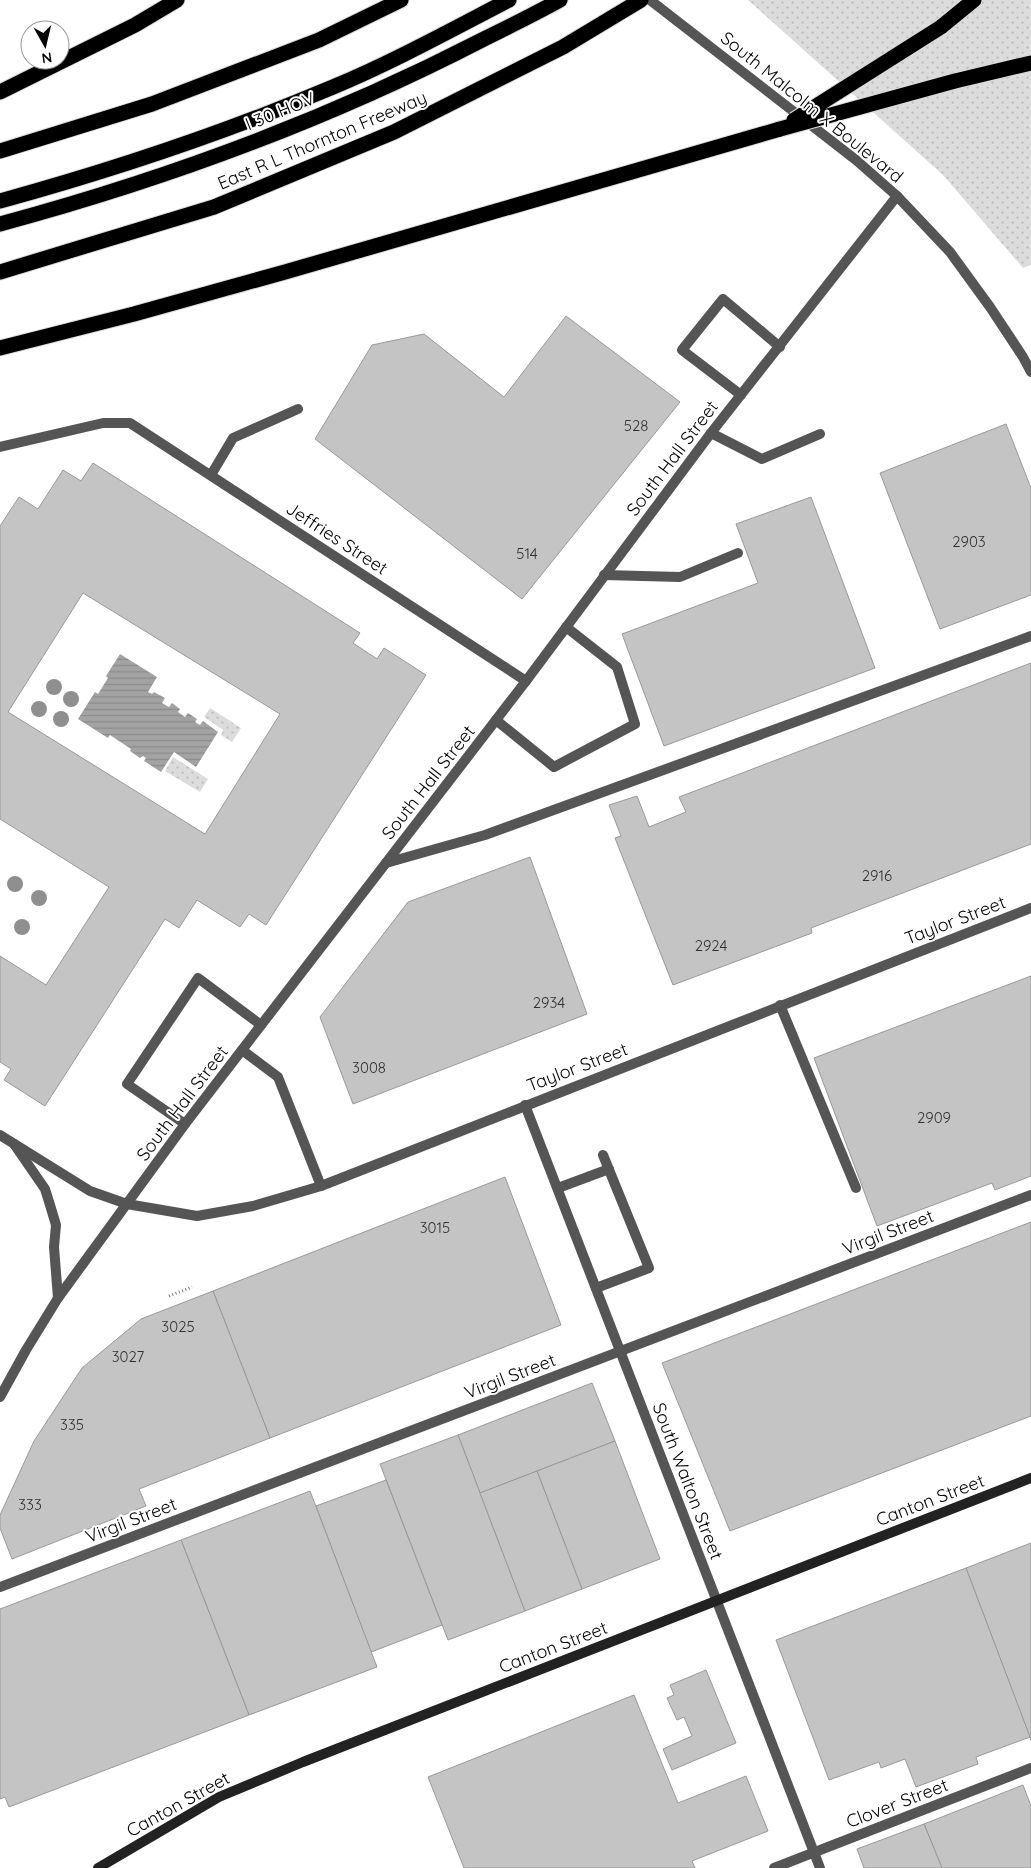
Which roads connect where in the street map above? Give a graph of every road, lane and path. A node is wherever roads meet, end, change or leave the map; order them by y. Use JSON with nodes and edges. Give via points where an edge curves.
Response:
{"nodes":[{"id":1,"x":177,"y":0,"type":"edge"},
{"id":2,"x":401,"y":0,"type":"edge"},
{"id":3,"x":509,"y":0,"type":"edge"},
{"id":4,"x":560,"y":0,"type":"edge"},
{"id":5,"x":642,"y":0,"type":"edge"},
{"id":6,"x":650,"y":0,"type":"edge"},
{"id":7,"x":974,"y":0,"type":"edge"},
{"id":8,"x":1031,"y":63,"type":"edge"},
{"id":9,"x":0,"y":92,"type":"edge"},
{"id":10,"x":780,"y":129,"type":"junction"},
{"id":11,"x":0,"y":151,"type":"edge"},
{"id":12,"x":897,"y":196,"type":"junction"},
{"id":13,"x":0,"y":201,"type":"edge"},
{"id":14,"x":0,"y":224,"type":"edge"},
{"id":15,"x":0,"y":272,"type":"edge"},
{"id":16,"x":780,"y":347,"type":"junction"},
{"id":17,"x":0,"y":348,"type":"edge"},
{"id":18,"x":1027,"y":355,"type":"edge"},
{"id":19,"x":1031,"y":372,"type":"edge"},
{"id":20,"x":741,"y":395,"type":"junction"},
{"id":21,"x":298,"y":409,"type":"dead end"},
{"id":22,"x":712,"y":433,"type":"junction"},
{"id":23,"x":820,"y":434,"type":"dead end"},
{"id":24,"x":0,"y":447,"type":"edge"},
{"id":25,"x":211,"y":475,"type":"junction"},
{"id":26,"x":738,"y":553,"type":"dead end"},
{"id":27,"x":604,"y":575,"type":"junction"},
{"id":28,"x":566,"y":627,"type":"junction"},
{"id":29,"x":1031,"y":636,"type":"edge"},
{"id":30,"x":526,"y":681,"type":"junction"},
{"id":31,"x":496,"y":720,"type":"junction"},
{"id":32,"x":386,"y":863,"type":"junction"},
{"id":33,"x":1031,"y":908,"type":"edge"},
{"id":34,"x":780,"y":1005,"type":"junction"},
{"id":35,"x":261,"y":1025,"type":"junction"},
{"id":36,"x":242,"y":1050,"type":"junction"},
{"id":37,"x":525,"y":1105,"type":"junction"},
{"id":38,"x":185,"y":1124,"type":"junction"},
{"id":39,"x":0,"y":1135,"type":"edge"},
{"id":40,"x":14,"y":1144,"type":"junction"},
{"id":41,"x":603,"y":1155,"type":"dead end"},
{"id":42,"x":609,"y":1169,"type":"junction"},
{"id":43,"x":321,"y":1186,"type":"junction"},
{"id":44,"x":558,"y":1188,"type":"junction"},
{"id":45,"x":856,"y":1188,"type":"dead end"},
{"id":46,"x":1031,"y":1195,"type":"edge"},
{"id":47,"x":127,"y":1204,"type":"junction"},
{"id":48,"x":192,"y":1288,"type":"dead end"},
{"id":49,"x":596,"y":1288,"type":"junction"},
{"id":50,"x":169,"y":1296,"type":"dead end"},
{"id":51,"x":58,"y":1298,"type":"junction"},
{"id":52,"x":620,"y":1351,"type":"junction"},
{"id":53,"x":0,"y":1397,"type":"edge"},
{"id":54,"x":1031,"y":1478,"type":"edge"},
{"id":55,"x":0,"y":1587,"type":"edge"},
{"id":56,"x":717,"y":1600,"type":"junction"},
{"id":57,"x":1031,"y":1768,"type":"edge"},
{"id":58,"x":814,"y":1853,"type":"junction"},
{"id":59,"x":98,"y":1868,"type":"edge"},
{"id":60,"x":774,"y":1868,"type":"edge"},
{"id":61,"x":820,"y":1868,"type":"edge"}],
"edges":[{"from":1,"to":9,"type":"highway","via":[[135,25]]},
{"from":2,"to":11,"type":"highway","via":[[319,40],[152,104]]},
{"from":3,"to":13,"type":"highway","name":"I 30 HOV","via":[[333,87],[188,144]]},
{"from":4,"to":14,"type":"highway","name":"I 30 HOV","via":[[422,71],[305,122],[180,170]]},
{"from":5,"to":15,"type":"highway","name":"East R L Thornton Freeway","via":[[563,47],[394,132],[214,207]]},
{"from":6,"to":12,"type":"street","name":"South Malcolm X Boulevard","via":[[856,160]]},
{"from":7,"to":10,"type":"highway","bridge":true,"via":[[941,27]]},
{"from":8,"to":10,"type":"highway","bridge":true},
{"from":10,"to":17,"type":"highway","via":[[124,317]]},
{"from":12,"to":16,"type":"street","name":"South Hall Street"},
{"from":12,"to":18,"type":"street","name":"South Malcolm X Boulevard","via":[[950,252]]},
{"from":16,"to":20,"type":"street","name":"South Hall Street"},
{"from":16,"to":20,"type":"street","via":[[723,299],[682,350]]},
{"from":18,"to":19,"type":"street","name":"South Malcolm X Boulevard"},
{"from":20,"to":22,"type":"street","name":"South Hall Street"},
{"from":21,"to":25,"type":"street","via":[[233,438]]},
{"from":22,"to":23,"type":"street","via":[[762,458]]},
{"from":22,"to":27,"type":"street","name":"South Hall Street"},
{"from":24,"to":25,"type":"street","name":"Jeffries Street","via":[[103,423],[130,423]]},
{"from":25,"to":30,"type":"street","name":"Jeffries Street"},
{"from":26,"to":27,"type":"street","via":[[680,577]]},
{"from":27,"to":28,"type":"street","name":"South Hall Street"},
{"from":28,"to":30,"type":"street","name":"South Hall Street"},
{"from":28,"to":31,"type":"street","via":[[617,666],[635,724],[554,767]]},
{"from":29,"to":32,"type":"street","via":[[485,836]]},
{"from":30,"to":31,"type":"street","name":"South Hall Street"},
{"from":31,"to":32,"type":"street","name":"South Hall Street"},
{"from":32,"to":35,"type":"street","name":"South Hall Street"},
{"from":33,"to":34,"type":"street","name":"Taylor Street"},
{"from":34,"to":37,"type":"street","name":"Taylor Street"},
{"from":34,"to":45,"type":"street"},
{"from":35,"to":36,"type":"street","name":"South Hall Street"},
{"from":35,"to":38,"type":"street","via":[[198,978],[127,1084]]},
{"from":36,"to":38,"type":"street","name":"South Hall Street"},
{"from":36,"to":43,"type":"street","via":[[278,1077]]},
{"from":37,"to":43,"type":"street","name":"Taylor Street"},
{"from":37,"to":44,"type":"street","name":"South Walton Street"},
{"from":38,"to":47,"type":"street","name":"South Hall Street"},
{"from":39,"to":40,"type":"street","name":"Taylor Street"},
{"from":40,"to":47,"type":"street","name":"Taylor Street","via":[[90,1191]]},
{"from":40,"to":51,"type":"street","via":[[45,1190],[56,1225],[54,1247]]},
{"from":41,"to":42,"type":"street"},
{"from":42,"to":44,"type":"street"},
{"from":42,"to":49,"type":"street","via":[[649,1268]]},
{"from":43,"to":47,"type":"street","name":"Taylor Street","via":[[253,1206],[197,1216]]},
{"from":44,"to":49,"type":"street","name":"South Walton Street"},
{"from":46,"to":52,"type":"street","name":"Virgil Street"},
{"from":47,"to":51,"type":"street","name":"South Hall Street"},
{"from":48,"to":50,"type":"path"},
{"from":49,"to":52,"type":"street","name":"South Walton Street"},
{"from":51,"to":53,"type":"street","name":"South Hall Street"},
{"from":52,"to":55,"type":"street","name":"Virgil Street"},
{"from":52,"to":56,"type":"street","name":"South Walton Street"},
{"from":54,"to":56,"type":"main road","name":"Canton Street"},
{"from":56,"to":58,"type":"street","name":"South Walton Street"},
{"from":56,"to":59,"type":"main road","name":"Canton Street","via":[[219,1797]]},
{"from":57,"to":58,"type":"street","name":"Clover Street"},
{"from":58,"to":60,"type":"street","name":"Clover Street"},
{"from":58,"to":61,"type":"street","name":"South Walton Street"}]}
